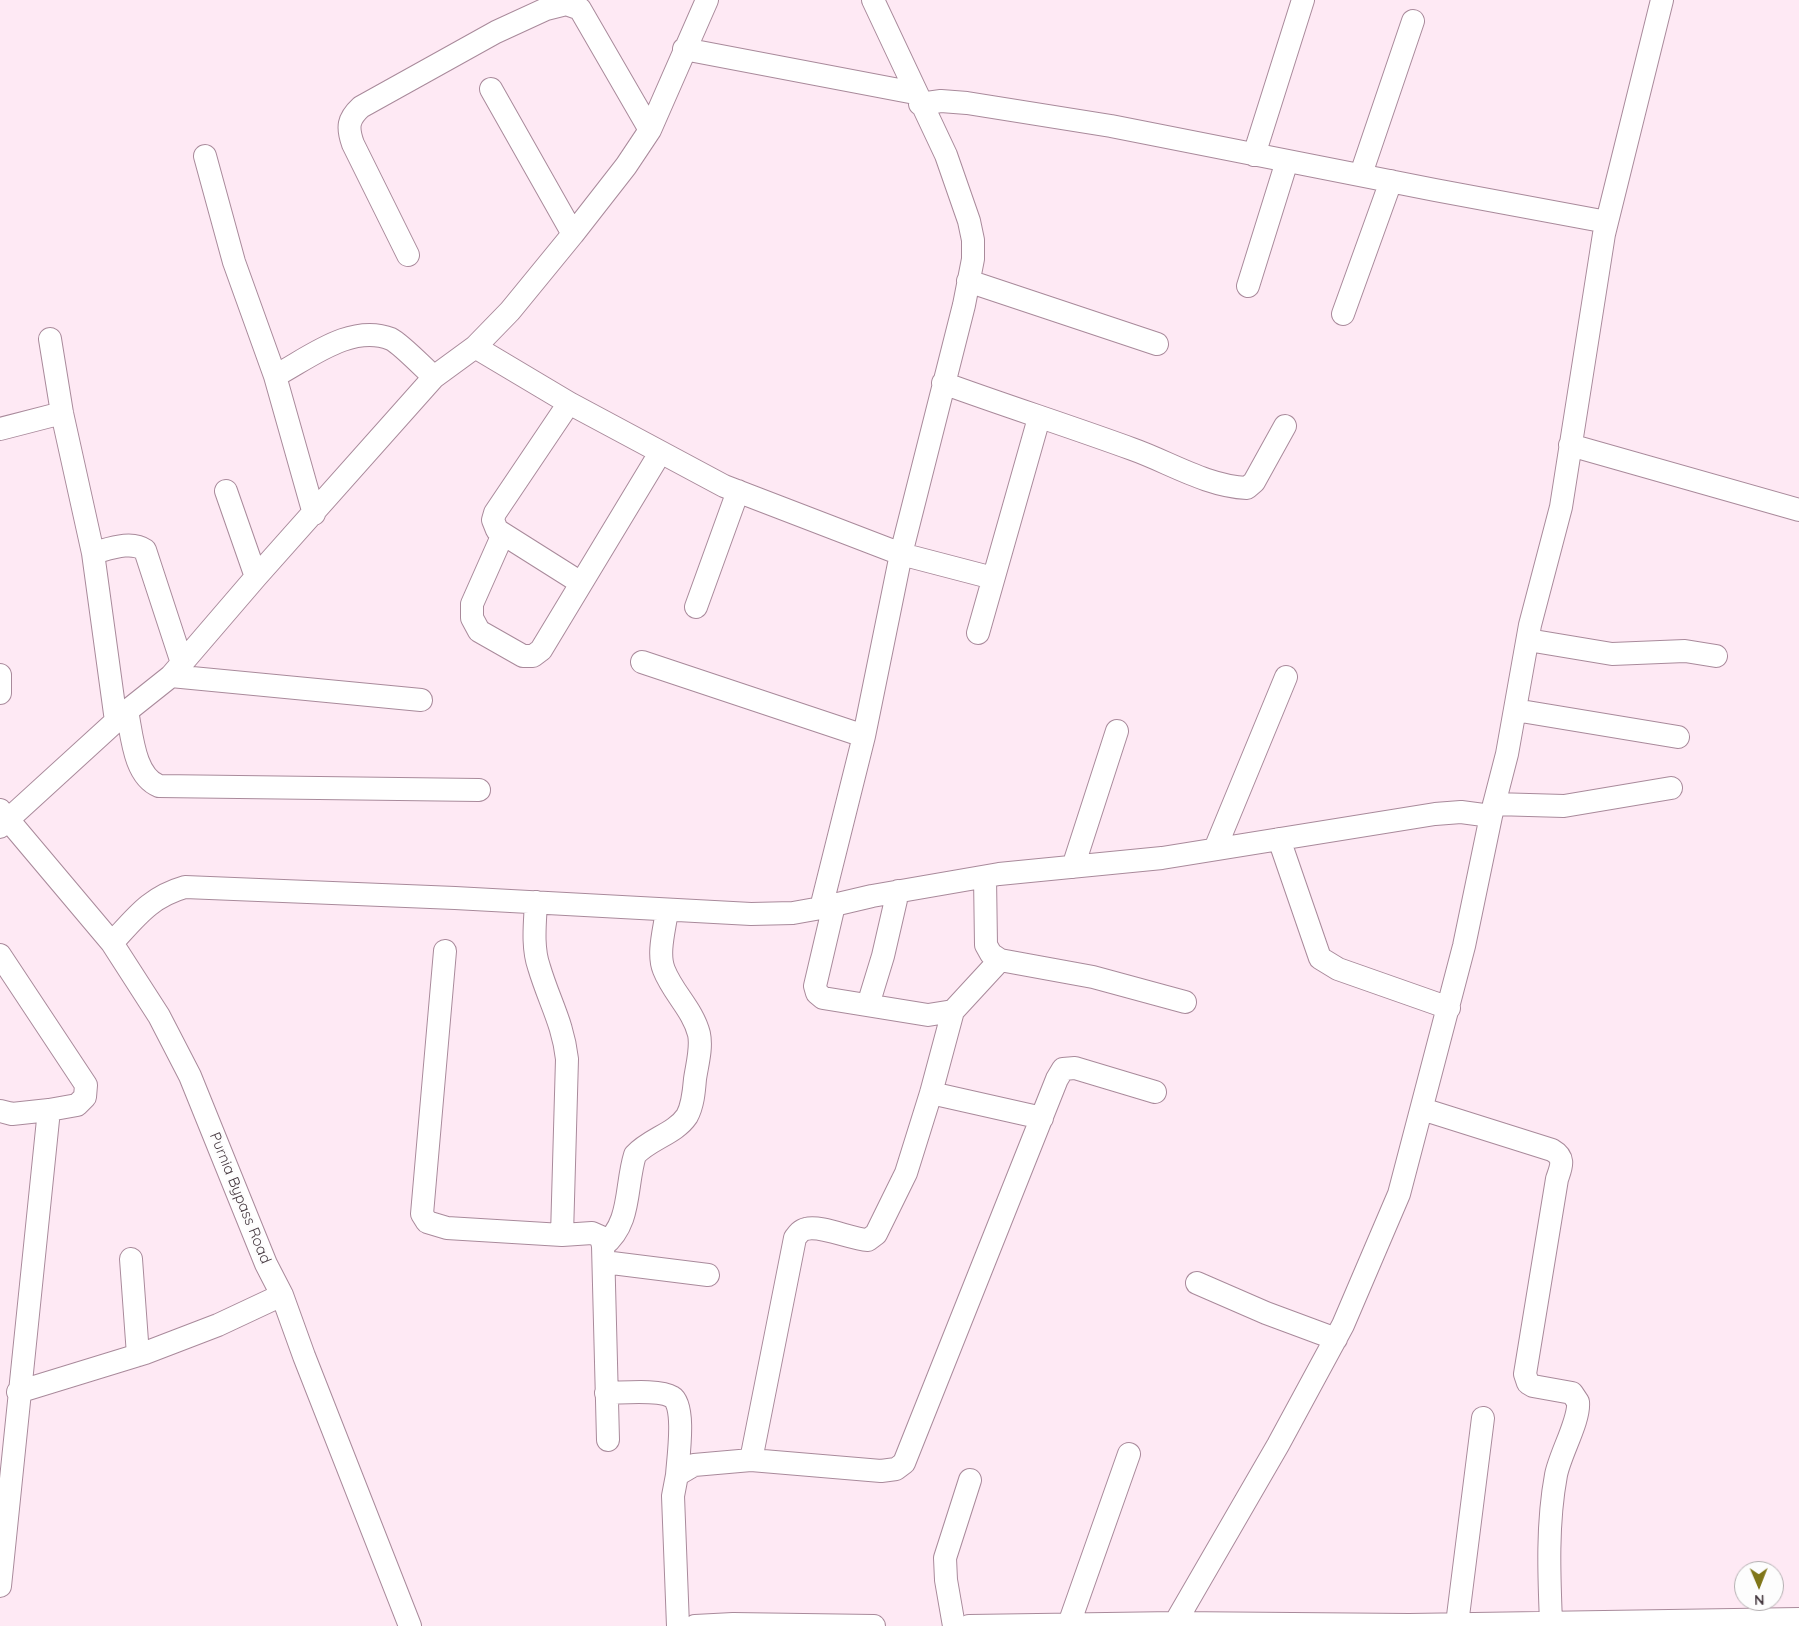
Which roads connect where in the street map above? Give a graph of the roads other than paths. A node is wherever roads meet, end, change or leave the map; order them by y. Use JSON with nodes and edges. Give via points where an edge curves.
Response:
{"nodes":[{"id":1,"x":706,"y":0,"type":"edge"},
{"id":2,"x":873,"y":0,"type":"edge"},
{"id":3,"x":1303,"y":0,"type":"edge"},
{"id":4,"x":1662,"y":0,"type":"edge"},
{"id":5,"x":1413,"y":21,"type":"dead end"},
{"id":6,"x":684,"y":49,"type":"junction"},
{"id":7,"x":491,"y":89,"type":"dead end"},
{"id":8,"x":918,"y":98,"type":"junction"},
{"id":9,"x":650,"y":130,"type":"junction"},
{"id":10,"x":1254,"y":155,"type":"junction"},
{"id":11,"x":205,"y":156,"type":"dead end"},
{"id":12,"x":1287,"y":161,"type":"junction"},
{"id":13,"x":1361,"y":174,"type":"junction"},
{"id":14,"x":1391,"y":181,"type":"junction"},
{"id":15,"x":1607,"y":222,"type":"junction"},
{"id":16,"x":574,"y":234,"type":"junction"},
{"id":17,"x":408,"y":256,"type":"dead end"},
{"id":18,"x":968,"y":281,"type":"junction"},
{"id":19,"x":1248,"y":286,"type":"dead end"},
{"id":20,"x":1343,"y":314,"type":"dead end"},
{"id":21,"x":50,"y":338,"type":"dead end"},
{"id":22,"x":1157,"y":344,"type":"dead end"},
{"id":23,"x":475,"y":347,"type":"junction"},
{"id":24,"x":275,"y":376,"type":"junction"},
{"id":25,"x":434,"y":377,"type":"junction"},
{"id":26,"x":944,"y":383,"type":"junction"},
{"id":27,"x":569,"y":403,"type":"junction"},
{"id":28,"x":62,"y":413,"type":"junction"},
{"id":29,"x":1039,"y":418,"type":"junction"},
{"id":30,"x":1285,"y":426,"type":"dead end"},
{"id":31,"x":0,"y":429,"type":"edge"},
{"id":32,"x":1570,"y":445,"type":"junction"},
{"id":33,"x":660,"y":453,"type":"junction"},
{"id":34,"x":226,"y":491,"type":"dead end"},
{"id":35,"x":738,"y":491,"type":"junction"},
{"id":36,"x":1799,"y":510,"type":"edge"},
{"id":37,"x":314,"y":514,"type":"junction"},
{"id":38,"x":503,"y":534,"type":"junction"},
{"id":39,"x":93,"y":553,"type":"junction"},
{"id":40,"x":901,"y":554,"type":"junction"},
{"id":41,"x":256,"y":577,"type":"junction"},
{"id":42,"x":993,"y":578,"type":"junction"},
{"id":43,"x":581,"y":583,"type":"junction"},
{"id":44,"x":696,"y":607,"type":"dead end"},
{"id":45,"x":978,"y":633,"type":"dead end"},
{"id":46,"x":1528,"y":640,"type":"junction"},
{"id":47,"x":1716,"y":656,"type":"dead end"},
{"id":48,"x":642,"y":662,"type":"dead end"},
{"id":49,"x":177,"y":669,"type":"junction"},
{"id":50,"x":0,"y":675,"type":"edge"},
{"id":51,"x":1286,"y":677,"type":"dead end"},
{"id":52,"x":0,"y":693,"type":"edge"},
{"id":53,"x":421,"y":700,"type":"dead end"},
{"id":54,"x":1515,"y":710,"type":"junction"},
{"id":55,"x":122,"y":716,"type":"junction"},
{"id":56,"x":1117,"y":731,"type":"dead end"},
{"id":57,"x":864,"y":736,"type":"junction"},
{"id":58,"x":1678,"y":737,"type":"dead end"},
{"id":59,"x":1671,"y":788,"type":"dead end"},
{"id":60,"x":479,"y":790,"type":"dead end"},
{"id":61,"x":1492,"y":810,"type":"junction"},
{"id":62,"x":3,"y":819,"type":"edge"},
{"id":63,"x":1279,"y":840,"type":"junction"},
{"id":64,"x":1215,"y":849,"type":"junction"},
{"id":65,"x":1073,"y":867,"type":"junction"},
{"id":66,"x":985,"y":877,"type":"junction"},
{"id":67,"x":898,"y":891,"type":"junction"},
{"id":68,"x":536,"y":902,"type":"junction"},
{"id":69,"x":827,"y":906,"type":"junction"},
{"id":70,"x":667,"y":910,"type":"junction"},
{"id":71,"x":112,"y":943,"type":"junction"},
{"id":72,"x":445,"y":951,"type":"dead end"},
{"id":73,"x":0,"y":955,"type":"edge"},
{"id":74,"x":1000,"y":960,"type":"junction"},
{"id":75,"x":1185,"y":1002,"type":"dead end"},
{"id":76,"x":868,"y":1005,"type":"junction"},
{"id":77,"x":1449,"y":1008,"type":"junction"},
{"id":78,"x":953,"y":1010,"type":"junction"},
{"id":79,"x":1155,"y":1092,"type":"dead end"},
{"id":80,"x":931,"y":1093,"type":"junction"},
{"id":81,"x":1422,"y":1108,"type":"junction"},
{"id":82,"x":49,"y":1110,"type":"junction"},
{"id":83,"x":0,"y":1111,"type":"edge"},
{"id":84,"x":1042,"y":1118,"type":"junction"},
{"id":85,"x":562,"y":1235,"type":"junction"},
{"id":86,"x":604,"y":1254,"type":"junction"},
{"id":87,"x":131,"y":1259,"type":"dead end"},
{"id":88,"x":708,"y":1275,"type":"dead end"},
{"id":89,"x":1197,"y":1283,"type":"dead end"},
{"id":90,"x":282,"y":1295,"type":"junction"},
{"id":91,"x":1336,"y":1339,"type":"junction"},
{"id":92,"x":138,"y":1355,"type":"junction"},
{"id":93,"x":18,"y":1392,"type":"junction"},
{"id":94,"x":606,"y":1393,"type":"junction"},
{"id":95,"x":1483,"y":1418,"type":"dead end"},
{"id":96,"x":608,"y":1440,"type":"dead end"},
{"id":97,"x":1129,"y":1454,"type":"dead end"},
{"id":98,"x":751,"y":1460,"type":"junction"},
{"id":99,"x":677,"y":1475,"type":"junction"},
{"id":100,"x":970,"y":1480,"type":"dead end"},
{"id":101,"x":0,"y":1586,"type":"edge"},
{"id":102,"x":1786,"y":1621,"type":"edge"},
{"id":103,"x":1551,"y":1622,"type":"junction"},
{"id":104,"x":1175,"y":1623,"type":"junction"},
{"id":105,"x":1724,"y":1623,"type":"edge"},
{"id":106,"x":1069,"y":1624,"type":"junction"},
{"id":107,"x":1457,"y":1624,"type":"junction"},
{"id":108,"x":815,"y":1625,"type":"edge"},
{"id":109,"x":1116,"y":1625,"type":"edge"},
{"id":110,"x":1315,"y":1625,"type":"edge"},
{"id":111,"x":410,"y":1626,"type":"edge"},
{"id":112,"x":678,"y":1626,"type":"edge"},
{"id":113,"x":709,"y":1626,"type":"edge"},
{"id":114,"x":874,"y":1626,"type":"edge"},
{"id":115,"x":954,"y":1626,"type":"edge"},
{"id":116,"x":968,"y":1626,"type":"edge"},
{"id":117,"x":1005,"y":1626,"type":"edge"}],
"edges":[{"from":1,"to":6,"type":"street"},
{"from":2,"to":8,"type":"street"},
{"from":3,"to":10,"type":"street"},
{"from":4,"to":15,"type":"street"},
{"from":5,"to":13,"type":"street"},
{"from":6,"to":8,"type":"street"},
{"from":6,"to":9,"type":"street"},
{"from":7,"to":16,"type":"street"},
{"from":8,"to":10,"type":"street","via":[[1111,126]]},
{"from":8,"to":18,"type":"street","via":[[946,155],[969,221],[973,240]]},
{"from":9,"to":16,"type":"street"},
{"from":9,"to":17,"type":"street","via":[[580,9],[566,4],[546,9],[496,32],[361,107],[350,117],[348,131],[353,144]]},
{"from":10,"to":12,"type":"street"},
{"from":11,"to":24,"type":"street","via":[[234,262]]},
{"from":12,"to":13,"type":"street"},
{"from":12,"to":19,"type":"street"},
{"from":13,"to":14,"type":"street"},
{"from":14,"to":15,"type":"street"},
{"from":14,"to":20,"type":"street"},
{"from":15,"to":32,"type":"street"},
{"from":16,"to":23,"type":"street","via":[[510,311]]},
{"from":18,"to":22,"type":"street"},
{"from":18,"to":26,"type":"street"},
{"from":21,"to":28,"type":"street"},
{"from":23,"to":25,"type":"street"},
{"from":23,"to":27,"type":"street"},
{"from":24,"to":25,"type":"street","via":[[346,338],[368,335],[392,340]]},
{"from":24,"to":37,"type":"street"},
{"from":25,"to":37,"type":"street"},
{"from":26,"to":29,"type":"street"},
{"from":26,"to":40,"type":"street"},
{"from":27,"to":33,"type":"street"},
{"from":27,"to":38,"type":"street","via":[[496,512],[497,530]]},
{"from":28,"to":31,"type":"street"},
{"from":28,"to":39,"type":"street"},
{"from":29,"to":30,"type":"street","via":[[1132,449],[1219,484],[1247,488],[1254,482]]},
{"from":29,"to":42,"type":"street"},
{"from":32,"to":36,"type":"street"},
{"from":32,"to":46,"type":"street","via":[[1561,507]]},
{"from":33,"to":35,"type":"street"},
{"from":33,"to":43,"type":"street"},
{"from":34,"to":41,"type":"street"},
{"from":35,"to":40,"type":"street"},
{"from":35,"to":44,"type":"street"},
{"from":37,"to":41,"type":"street"},
{"from":38,"to":43,"type":"street"},
{"from":38,"to":43,"type":"street","via":[[472,604],[472,618],[479,632],[490,640],[523,656],[533,656],[541,650]]},
{"from":39,"to":49,"type":"street","via":[[129,545],[138,545],[145,550]]},
{"from":39,"to":55,"type":"street"},
{"from":40,"to":42,"type":"street"},
{"from":40,"to":57,"type":"street"},
{"from":41,"to":49,"type":"street"},
{"from":42,"to":45,"type":"street"},
{"from":46,"to":47,"type":"street","via":[[1612,654],[1685,651]]},
{"from":46,"to":54,"type":"street"},
{"from":48,"to":57,"type":"street"},
{"from":49,"to":53,"type":"street"},
{"from":49,"to":55,"type":"street"},
{"from":50,"to":52,"type":"street"},
{"from":51,"to":64,"type":"street"},
{"from":54,"to":58,"type":"street"},
{"from":54,"to":61,"type":"street"},
{"from":55,"to":60,"type":"street","via":[[143,774],[150,783],[159,786]]},
{"from":55,"to":62,"type":"street"},
{"from":56,"to":65,"type":"street"},
{"from":57,"to":69,"type":"street"},
{"from":59,"to":61,"type":"street","via":[[1564,806]]},
{"from":61,"to":63,"type":"street","via":[[1435,814]]},
{"from":61,"to":77,"type":"street"},
{"from":62,"to":71,"type":"street","name":"Purnia Bypass Road"},
{"from":63,"to":64,"type":"street"},
{"from":63,"to":77,"type":"street","via":[[1320,958],[1338,969]]},
{"from":64,"to":65,"type":"street"},
{"from":65,"to":66,"type":"street"},
{"from":66,"to":67,"type":"street"},
{"from":66,"to":74,"type":"street","via":[[986,945]]},
{"from":67,"to":69,"type":"street"},
{"from":67,"to":76,"type":"street"},
{"from":68,"to":70,"type":"street"},
{"from":68,"to":71,"type":"street","via":[[185,887],[164,893]]},
{"from":68,"to":85,"type":"street","via":[[538,966],[559,1018],[567,1059]]},
{"from":69,"to":70,"type":"street","via":[[792,914]]},
{"from":69,"to":76,"type":"street","via":[[815,986],[817,993],[823,998]]},
{"from":70,"to":86,"type":"street","via":[[662,952],[664,970],[699,1035],[692,1102],[686,1117],[642,1146],[635,1155],[621,1224]]},
{"from":71,"to":90,"type":"street","name":"Purnia Bypass Road","via":[[176,1046],[266,1264]]},
{"from":72,"to":85,"type":"street","via":[[422,1214],[427,1222],[441,1227]]},
{"from":73,"to":82,"type":"street","via":[[86,1085],[85,1097],[77,1105]]},
{"from":74,"to":75,"type":"street","via":[[1093,977]]},
{"from":74,"to":78,"type":"street"},
{"from":76,"to":78,"type":"street","via":[[928,1015]]},
{"from":77,"to":81,"type":"street"},
{"from":78,"to":80,"type":"street"},
{"from":79,"to":84,"type":"street","via":[[1063,1069]]},
{"from":80,"to":84,"type":"street"},
{"from":80,"to":98,"type":"street","via":[[906,1173],[876,1234],[868,1240],[856,1239],[808,1228],[794,1238]]},
{"from":81,"to":91,"type":"street","via":[[1398,1194],[1364,1280]]},
{"from":81,"to":103,"type":"street","via":[[1552,1150],[1562,1162],[1525,1374],[1533,1386],[1572,1393],[1578,1402],[1578,1411],[1556,1477],[1549,1558]]},
{"from":82,"to":83,"type":"street","via":[[12,1114]]},
{"from":82,"to":93,"type":"street"},
{"from":84,"to":98,"type":"street","via":[[904,1463],[896,1469],[873,1471]]},
{"from":85,"to":86,"type":"street","via":[[592,1233],[601,1237]]},
{"from":86,"to":88,"type":"street"},
{"from":86,"to":94,"type":"street"},
{"from":87,"to":92,"type":"street"},
{"from":89,"to":91,"type":"street"},
{"from":90,"to":92,"type":"street","via":[[218,1325]]},
{"from":90,"to":111,"type":"street","name":"Purnia Bypass Road"},
{"from":91,"to":104,"type":"street"},
{"from":92,"to":93,"type":"street"},
{"from":93,"to":101,"type":"street"},
{"from":94,"to":96,"type":"street"},
{"from":94,"to":99,"type":"street","via":[[672,1396],[680,1414]]},
{"from":95,"to":107,"type":"street"},
{"from":97,"to":106,"type":"street"},
{"from":98,"to":99,"type":"street","via":[[694,1465]]},
{"from":99,"to":112,"type":"street","via":[[673,1496]]},
{"from":100,"to":115,"type":"street","via":[[945,1558]]},
{"from":102,"to":105,"type":"street"},
{"from":103,"to":105,"type":"street"},
{"from":103,"to":107,"type":"street"},
{"from":104,"to":109,"type":"street"},
{"from":104,"to":110,"type":"street"},
{"from":106,"to":109,"type":"street"},
{"from":106,"to":117,"type":"street"},
{"from":107,"to":110,"type":"street"},
{"from":108,"to":113,"type":"street"},
{"from":108,"to":114,"type":"street"},
{"from":116,"to":117,"type":"street"}]}
